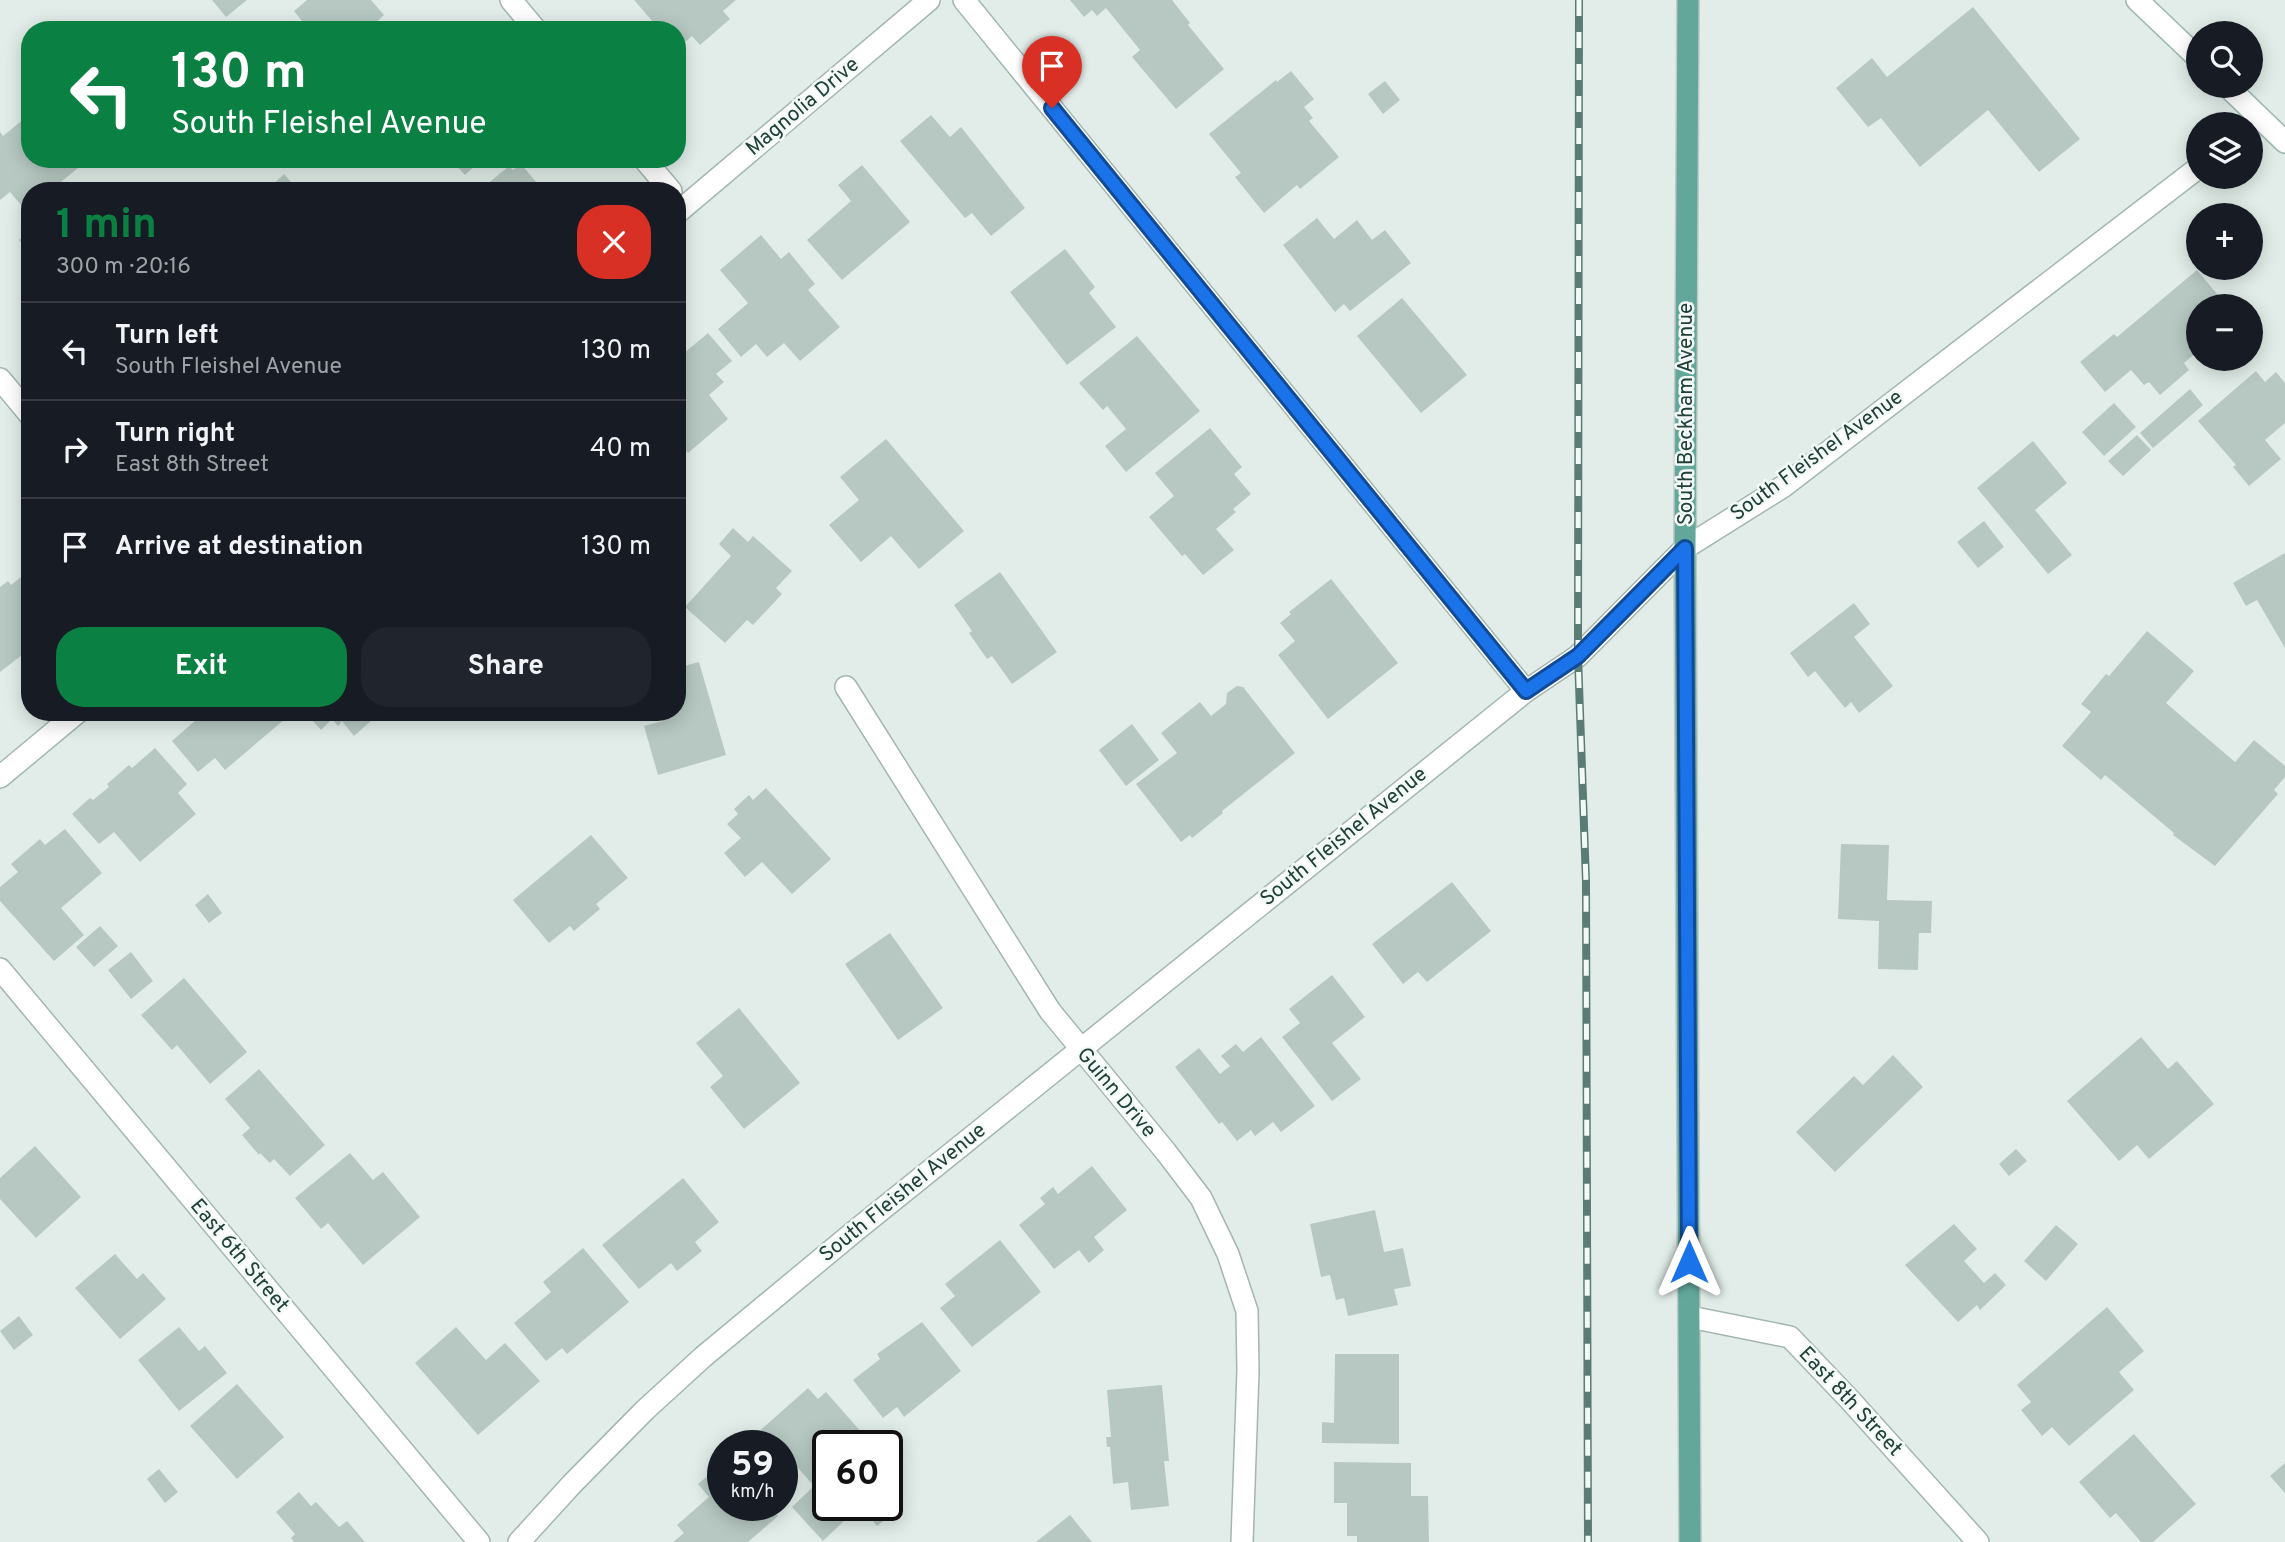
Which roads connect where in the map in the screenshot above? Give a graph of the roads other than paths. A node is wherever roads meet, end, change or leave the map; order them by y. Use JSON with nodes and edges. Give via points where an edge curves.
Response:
{"nodes":[{"id":1,"x":510,"y":0,"type":"edge"},
{"id":2,"x":929,"y":0,"type":"edge"},
{"id":3,"x":964,"y":0,"type":"edge"},
{"id":4,"x":1688,"y":0,"type":"edge"},
{"id":5,"x":2137,"y":0,"type":"edge"},
{"id":6,"x":528,"y":21,"type":"edge"},
{"id":7,"x":2186,"y":47,"type":"edge"},
{"id":8,"x":2236,"y":98,"type":"edge"},
{"id":9,"x":2247,"y":112,"type":"edge"},
{"id":10,"x":2263,"y":128,"type":"edge"},
{"id":11,"x":2285,"y":142,"type":"edge"},
{"id":12,"x":652,"y":168,"type":"edge"},
{"id":13,"x":2186,"y":177,"type":"edge"},
{"id":14,"x":663,"y":182,"type":"edge"},
{"id":15,"x":686,"y":201,"type":"edge"},
{"id":16,"x":0,"y":379,"type":"edge"},
{"id":17,"x":21,"y":404,"type":"edge"},
{"id":18,"x":1685,"y":548,"type":"junction"},
{"id":19,"x":846,"y":687,"type":"dead end"},
{"id":20,"x":1526,"y":691,"type":"junction"},
{"id":21,"x":67,"y":721,"type":"edge"},
{"id":22,"x":0,"y":777,"type":"edge"},
{"id":23,"x":0,"y":969,"type":"edge"},
{"id":24,"x":1080,"y":1051,"type":"junction"},
{"id":25,"x":1690,"y":1317,"type":"junction"},
{"id":26,"x":479,"y":1542,"type":"edge"},
{"id":27,"x":519,"y":1542,"type":"edge"},
{"id":28,"x":1242,"y":1542,"type":"edge"},
{"id":29,"x":1690,"y":1542,"type":"edge"},
{"id":30,"x":1978,"y":1542,"type":"edge"}],
"edges":[{"from":1,"to":6,"type":"street"},
{"from":2,"to":15,"type":"street","name":"Magnolia Drive"},
{"from":3,"to":20,"type":"street"},
{"from":4,"to":18,"type":"main road","name":"South Beckham Avenue"},
{"from":5,"to":7,"type":"street"},
{"from":8,"to":9,"type":"street"},
{"from":10,"to":11,"type":"street"},
{"from":12,"to":14,"type":"street"},
{"from":13,"to":18,"type":"street","name":"South Fleishel Avenue","via":[[1784,486]]},
{"from":16,"to":17,"type":"street"},
{"from":18,"to":20,"type":"street","name":"South Fleishel Avenue","via":[[1578,656]]},
{"from":18,"to":25,"type":"main road","name":"South Beckham Avenue"},
{"from":19,"to":24,"type":"street","name":"Guinn Drive","via":[[1027,976]]},
{"from":20,"to":24,"type":"street","name":"South Fleishel Avenue"},
{"from":21,"to":22,"type":"street"},
{"from":23,"to":26,"type":"street","name":"East 6th Street"},
{"from":24,"to":27,"type":"street","name":"South Fleishel Avenue","via":[[703,1357]]},
{"from":24,"to":28,"type":"street","name":"Guinn Drive","via":[[1201,1198],[1228,1254],[1247,1311]]},
{"from":25,"to":29,"type":"main road","name":"South Beckham Avenue"},
{"from":25,"to":30,"type":"street","name":"East 8th Street","via":[[1790,1337]]}]}
